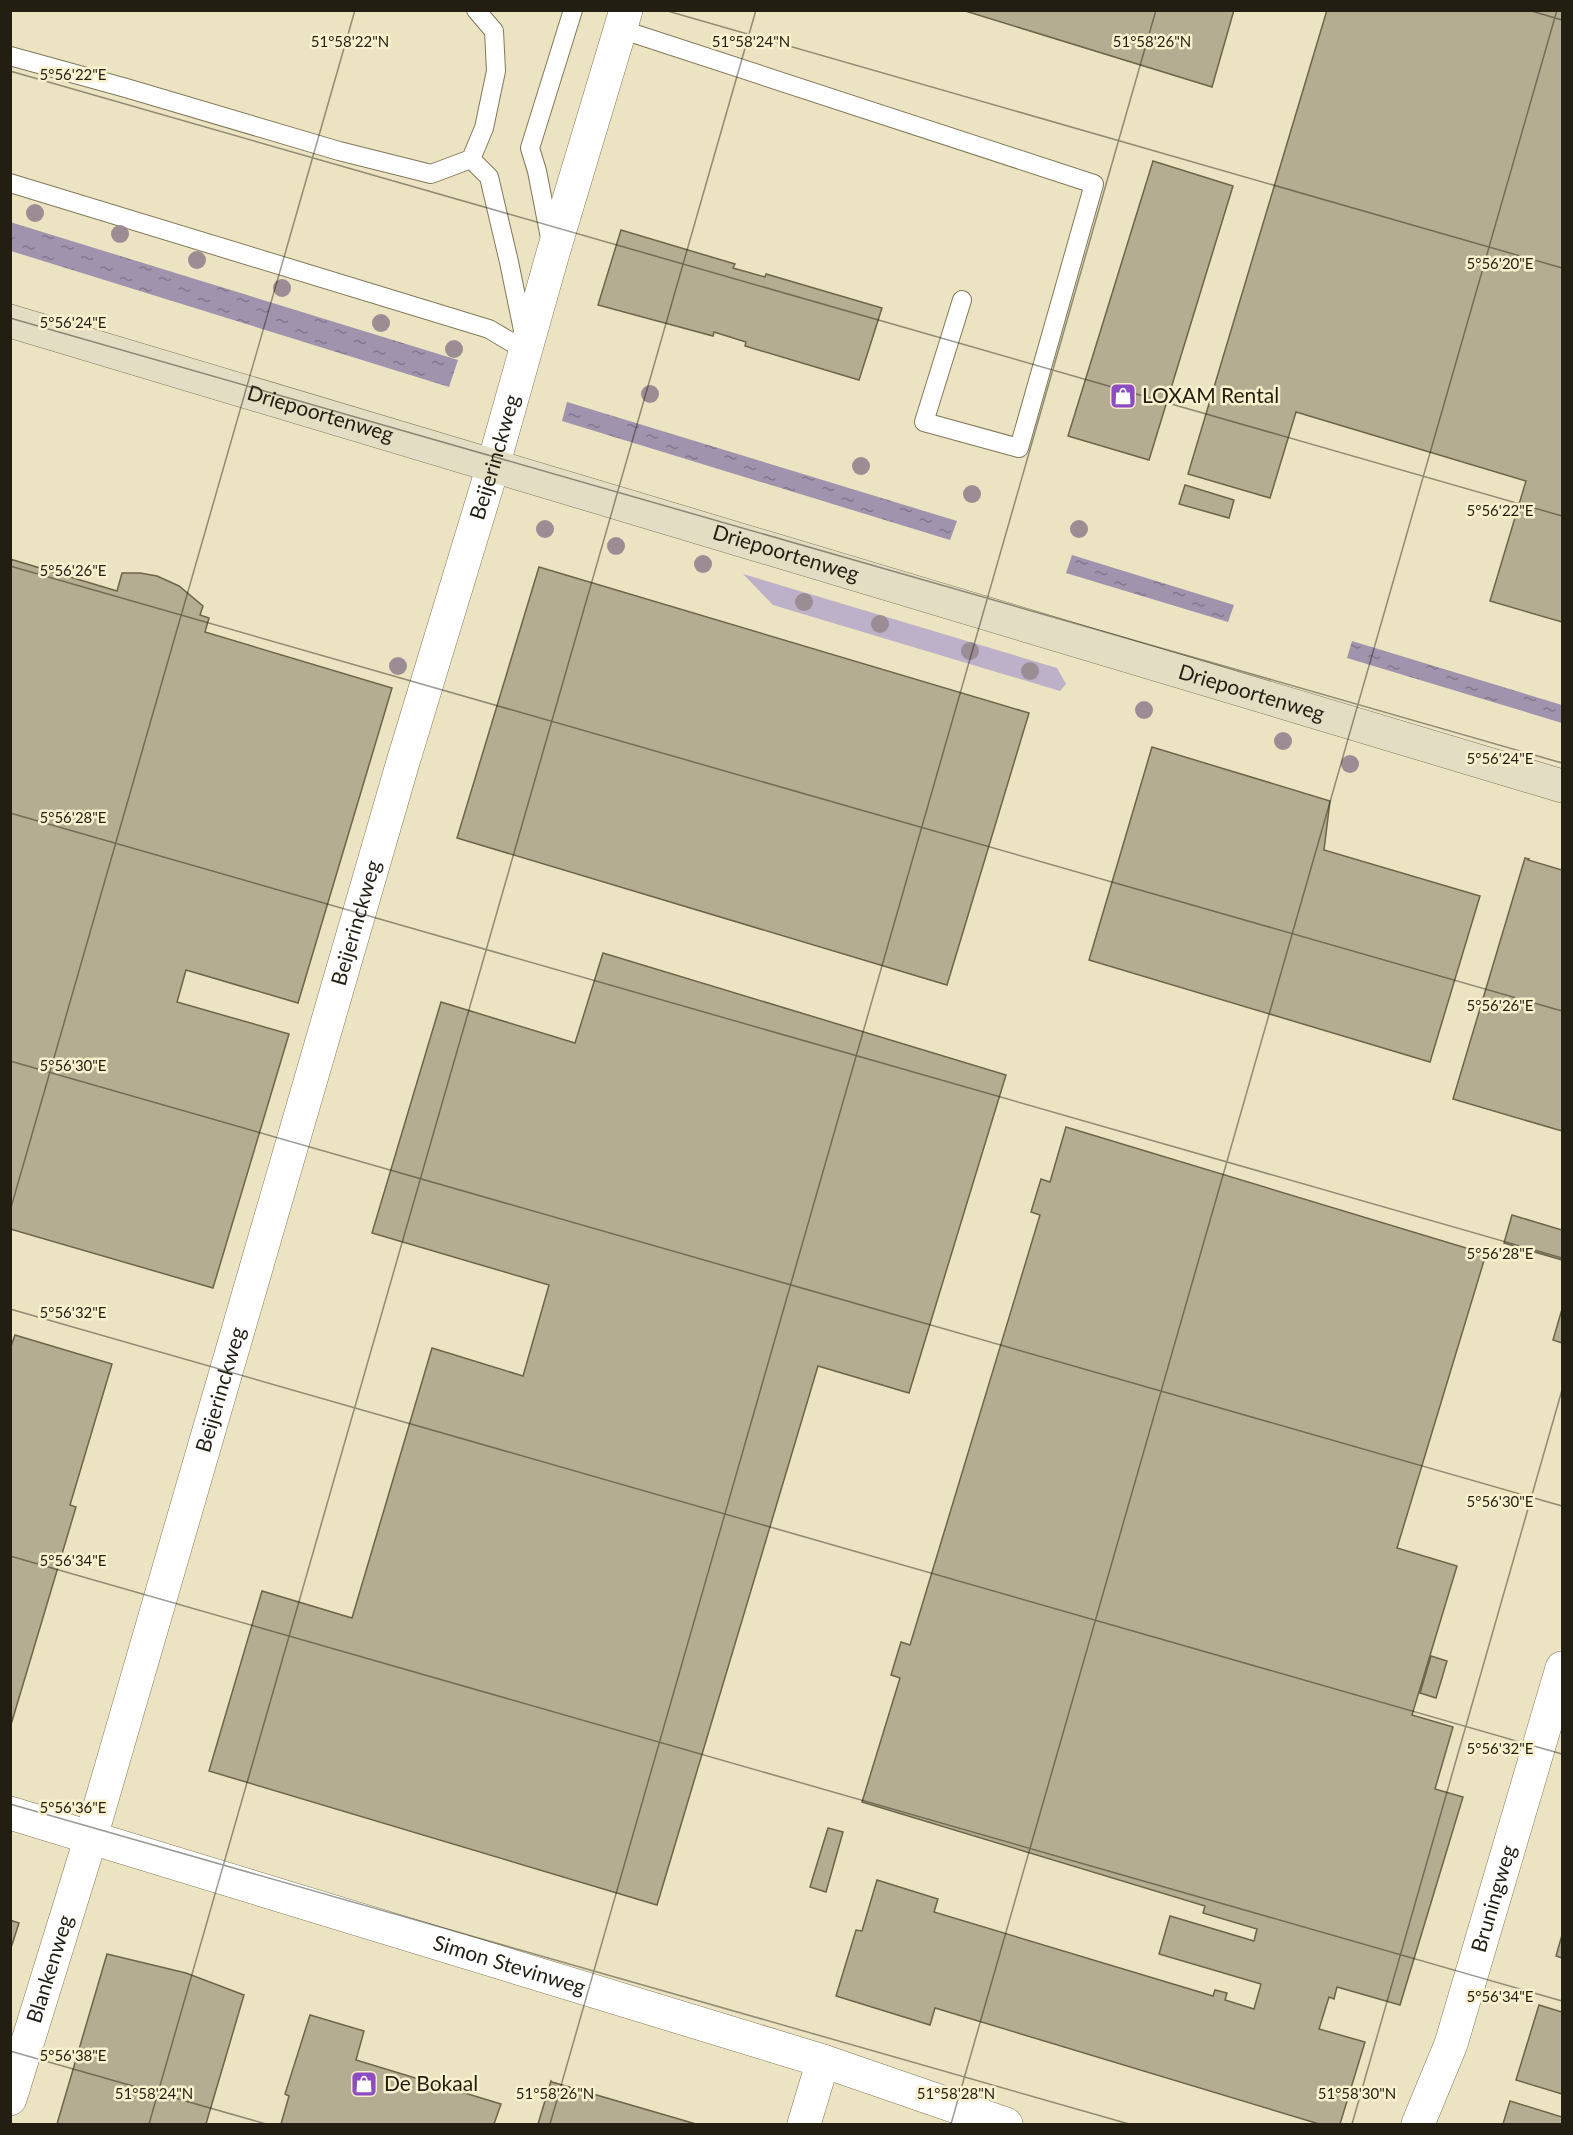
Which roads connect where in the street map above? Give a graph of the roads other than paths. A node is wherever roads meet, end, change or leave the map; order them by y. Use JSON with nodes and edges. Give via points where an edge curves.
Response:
{"nodes":[{"id":1,"x":477,"y":10,"type":"edge"},
{"id":2,"x":573,"y":10,"type":"edge"},
{"id":3,"x":623,"y":20,"type":"edge"},
{"id":4,"x":10,"y":56,"type":"edge"},
{"id":5,"x":471,"y":159,"type":"junction"},
{"id":6,"x":10,"y":183,"type":"edge"},
{"id":7,"x":553,"y":253,"type":"junction"},
{"id":8,"x":962,"y":300,"type":"dead end"},
{"id":9,"x":10,"y":321,"type":"edge"},
{"id":10,"x":526,"y":351,"type":"junction"},
{"id":11,"x":494,"y":466,"type":"junction"},
{"id":12,"x":1563,"y":786,"type":"edge"},
{"id":13,"x":1563,"y":1668,"type":"edge"},
{"id":14,"x":10,"y":1813,"type":"edge"},
{"id":15,"x":92,"y":1837,"type":"junction"},
{"id":16,"x":823,"y":2061,"type":"junction"},
{"id":17,"x":10,"y":2099,"type":"edge"},
{"id":18,"x":804,"y":2124,"type":"edge"},
{"id":19,"x":1006,"y":2124,"type":"edge"},
{"id":20,"x":1418,"y":2124,"type":"edge"}],
"edges":[{"from":1,"to":5,"type":"lane","via":[[494,31],[496,72],[484,128]]},
{"from":2,"to":7,"type":"lane","via":[[531,148]]},
{"from":3,"to":7,"type":"street","name":"Beijerinckweg"},
{"from":3,"to":8,"type":"lane","via":[[1094,184],[1019,448],[924,422]]},
{"from":4,"to":5,"type":"lane","via":[[431,174]]},
{"from":5,"to":10,"type":"lane","via":[[489,177]]},
{"from":6,"to":10,"type":"lane","via":[[489,328]]},
{"from":7,"to":10,"type":"street","name":"Beijerinckweg"},
{"from":9,"to":11,"type":"street","name":"Driepoortenweg"},
{"from":10,"to":11,"type":"street","name":"Beijerinckweg"},
{"from":11,"to":12,"type":"street","name":"Driepoortenweg"},
{"from":11,"to":15,"type":"street","name":"Beijerinckweg","via":[[400,774]]},
{"from":13,"to":20,"type":"street","name":"Bruningweg","via":[[1451,2044]]},
{"from":14,"to":15,"type":"street","name":"Simon Stevinweg"},
{"from":15,"to":16,"type":"street","name":"Simon Stevinweg"},
{"from":15,"to":17,"type":"street","name":"Blankenweg"},
{"from":16,"to":18,"type":"street"},
{"from":16,"to":19,"type":"street","name":"Simon Stevinweg"}]}
